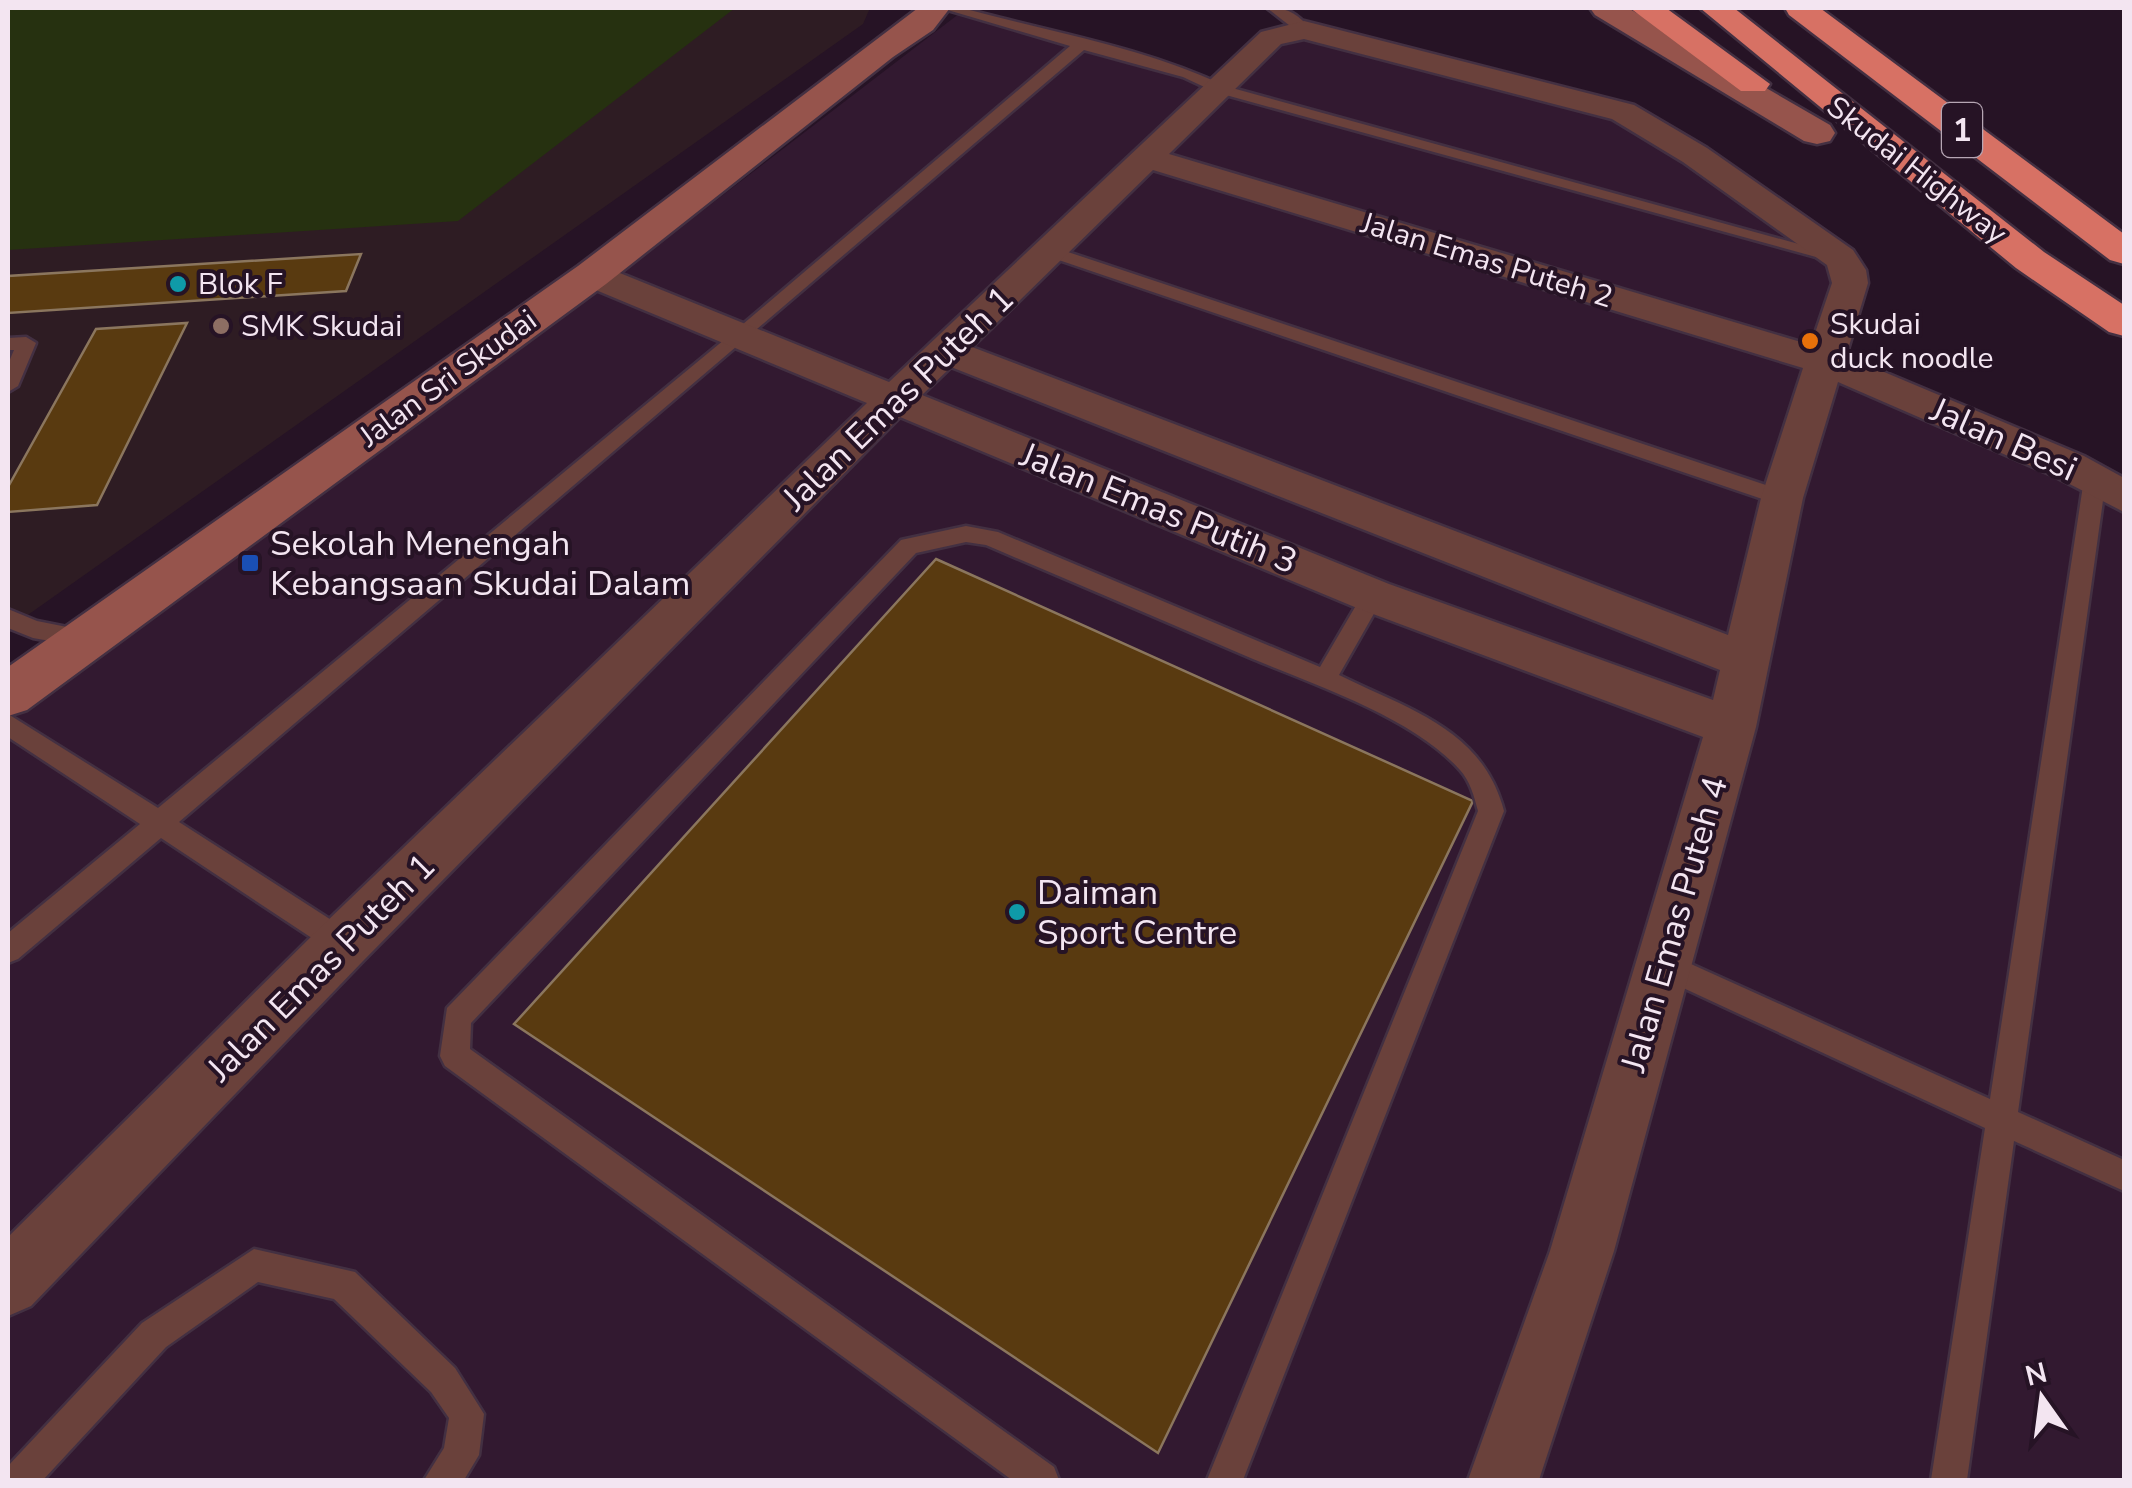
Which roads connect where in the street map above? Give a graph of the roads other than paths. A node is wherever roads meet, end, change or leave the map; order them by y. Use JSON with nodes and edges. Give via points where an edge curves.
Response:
{"nodes":[{"id":1,"x":911,"y":8,"type":"edge"},
{"id":2,"x":934,"y":8,"type":"edge"},
{"id":3,"x":948,"y":8,"type":"edge"},
{"id":4,"x":1274,"y":8,"type":"edge"},
{"id":5,"x":1606,"y":8,"type":"edge"},
{"id":6,"x":1646,"y":8,"type":"edge"},
{"id":7,"x":1800,"y":8,"type":"edge"},
{"id":8,"x":1718,"y":12,"type":"edge"},
{"id":9,"x":1878,"y":26,"type":"dead end"},
{"id":10,"x":1304,"y":30,"type":"junction"},
{"id":11,"x":1082,"y":43,"type":"junction"},
{"id":12,"x":881,"y":50,"type":"junction"},
{"id":13,"x":1220,"y":89,"type":"junction"},
{"id":14,"x":1817,"y":133,"type":"junction"},
{"id":15,"x":1148,"y":158,"type":"junction"},
{"id":16,"x":1050,"y":251,"type":"junction"},
{"id":17,"x":2124,"y":251,"type":"edge"},
{"id":18,"x":1840,"y":258,"type":"junction"},
{"id":19,"x":2030,"y":260,"type":"junction"},
{"id":20,"x":592,"y":275,"type":"junction"},
{"id":21,"x":2124,"y":324,"type":"edge"},
{"id":22,"x":742,"y":334,"type":"junction"},
{"id":23,"x":8,"y":344,"type":"edge"},
{"id":24,"x":946,"y":351,"type":"junction"},
{"id":25,"x":1826,"y":362,"type":"junction"},
{"id":26,"x":8,"y":386,"type":"edge"},
{"id":27,"x":895,"y":399,"type":"junction"},
{"id":28,"x":2110,"y":488,"type":"edge"},
{"id":29,"x":1782,"y":498,"type":"junction"},
{"id":30,"x":1374,"y":596,"type":"junction"},
{"id":31,"x":8,"y":618,"type":"edge"},
{"id":32,"x":84,"y":638,"type":"junction"},
{"id":33,"x":1746,"y":660,"type":"junction"},
{"id":34,"x":1325,"y":680,"type":"junction"},
{"id":35,"x":8,"y":695,"type":"edge"},
{"id":36,"x":8,"y":724,"type":"edge"},
{"id":37,"x":1731,"y":727,"type":"junction"},
{"id":38,"x":157,"y":823,"type":"junction"},
{"id":39,"x":344,"y":944,"type":"junction"},
{"id":40,"x":8,"y":950,"type":"edge"},
{"id":41,"x":1662,"y":964,"type":"junction"},
{"id":42,"x":2004,"y":1119,"type":"junction"},
{"id":43,"x":2124,"y":1176,"type":"edge"},
{"id":44,"x":8,"y":1282,"type":"edge"},
{"id":45,"x":19,"y":1480,"type":"edge"},
{"id":46,"x":442,"y":1480,"type":"edge"},
{"id":47,"x":1041,"y":1480,"type":"edge"},
{"id":48,"x":1225,"y":1480,"type":"edge"},
{"id":49,"x":1504,"y":1480,"type":"edge"},
{"id":50,"x":1948,"y":1480,"type":"edge"}],
"edges":[{"from":1,"to":12,"type":"street","name":"Jalan Sri Skudai"},
{"from":2,"to":12,"type":"street","name":"Jalan Sri Skudai","via":[[922,24]]},
{"from":3,"to":11,"type":"lane"},
{"from":4,"to":10,"type":"lane"},
{"from":5,"to":14,"type":"street"},
{"from":6,"to":14,"type":"highway"},
{"from":7,"to":17,"type":"highway","name":"Skudai Highway","number":"1"},
{"from":8,"to":19,"type":"highway","name":"Skudai Highway","number":"1"},
{"from":9,"to":17,"type":"highway"},
{"from":10,"to":13,"type":"street","name":"Jalan Emas Puteh 1","via":[[1271,38]]},
{"from":10,"to":18,"type":"street","via":[[1623,112],[1696,155]]},
{"from":11,"to":13,"type":"lane"},
{"from":11,"to":22,"type":"lane"},
{"from":12,"to":20,"type":"street","name":"Jalan Sri Skudai"},
{"from":13,"to":15,"type":"street","name":"Jalan Emas Puteh 1"},
{"from":13,"to":18,"type":"lane"},
{"from":14,"to":19,"type":"highway"},
{"from":15,"to":16,"type":"street","name":"Jalan Emas Puteh 1"},
{"from":15,"to":25,"type":"street","name":"Jalan Emas Puteh 2"},
{"from":16,"to":24,"type":"street","name":"Jalan Emas Puteh 1"},
{"from":16,"to":29,"type":"lane"},
{"from":18,"to":25,"type":"street","via":[[1850,284]]},
{"from":19,"to":21,"type":"highway","name":"Skudai Highway","number":"1"},
{"from":20,"to":22,"type":"street","name":"Jalan Emas Putih 3"},
{"from":20,"to":32,"type":"street","name":"Jalan Sri Skudai"},
{"from":22,"to":27,"type":"street","name":"Jalan Emas Putih 3"},
{"from":22,"to":38,"type":"lane"},
{"from":23,"to":26,"type":"lane","via":[[26,342]]},
{"from":24,"to":27,"type":"street","name":"Jalan Emas Puteh 1"},
{"from":24,"to":33,"type":"street"},
{"from":25,"to":28,"type":"street","name":"Jalan Besi"},
{"from":25,"to":29,"type":"street","name":"Jalan Emas Puteh 4"},
{"from":27,"to":30,"type":"street","name":"Jalan Emas Putih 3"},
{"from":27,"to":39,"type":"street","name":"Jalan Emas Puteh 1"},
{"from":28,"to":42,"type":"lane"},
{"from":29,"to":33,"type":"street","name":"Jalan Emas Puteh 4"},
{"from":30,"to":34,"type":"lane"},
{"from":30,"to":37,"type":"street","name":"Jalan Emas Putih 3"},
{"from":31,"to":32,"type":"lane"},
{"from":32,"to":35,"type":"street","name":"Jalan Sri Skudai"},
{"from":33,"to":37,"type":"street","name":"Jalan Emas Puteh 4"},
{"from":34,"to":47,"type":"lane","via":[[990,538],[966,534],[909,546],[457,1018],[455,1056]]},
{"from":34,"to":48,"type":"lane","via":[[1433,735],[1469,762],[1491,810]]},
{"from":36,"to":38,"type":"lane"},
{"from":37,"to":41,"type":"street","name":"Jalan Emas Puteh 4"},
{"from":38,"to":39,"type":"lane"},
{"from":38,"to":40,"type":"lane"},
{"from":39,"to":44,"type":"street","name":"Jalan Emas Puteh 1"},
{"from":41,"to":42,"type":"lane"},
{"from":41,"to":49,"type":"street","name":"Jalan Emas Puteh 4","via":[[1582,1251]]},
{"from":42,"to":43,"type":"lane"},
{"from":42,"to":50,"type":"lane"},
{"from":45,"to":46,"type":"lane","via":[[154,1334],[254,1265],[343,1284],[443,1380],[467,1414],[461,1455]]}]}
